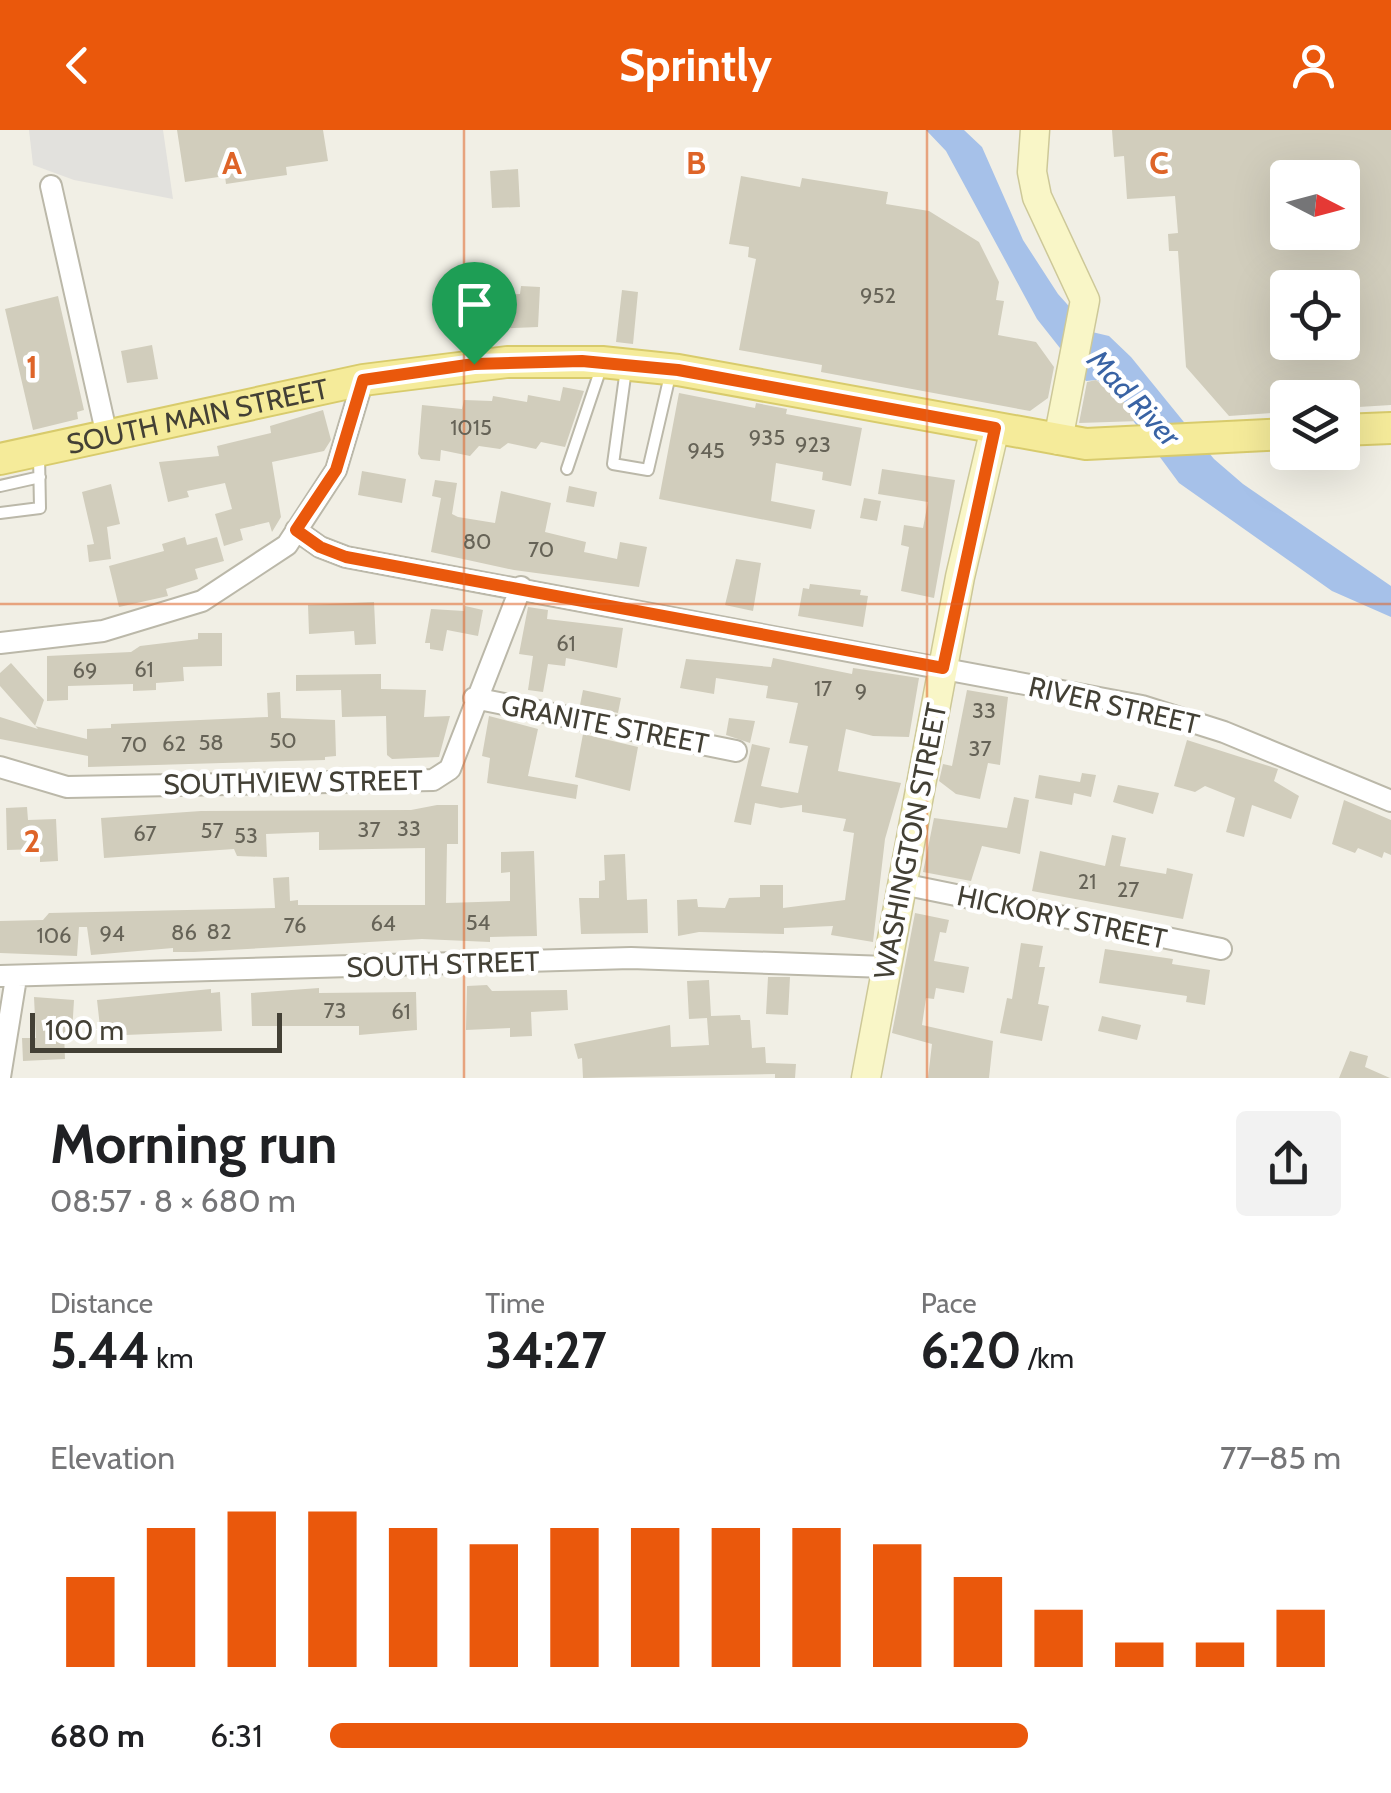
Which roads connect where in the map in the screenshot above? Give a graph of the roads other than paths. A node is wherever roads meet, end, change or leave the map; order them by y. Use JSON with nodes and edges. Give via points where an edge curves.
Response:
{"nodes":[{"id":1,"x":1035,"y":130,"type":"edge"},
{"id":2,"x":51,"y":186,"type":"dead end"},
{"id":3,"x":614,"y":363,"type":"junction"},
{"id":4,"x":671,"y":369,"type":"junction"},
{"id":5,"x":363,"y":380,"type":"junction"},
{"id":6,"x":995,"y":428,"type":"junction"},
{"id":7,"x":1391,"y":428,"type":"edge"},
{"id":8,"x":1360,"y":429,"type":"edge"},
{"id":9,"x":1270,"y":435,"type":"edge"},
{"id":10,"x":107,"y":436,"type":"junction"},
{"id":11,"x":1058,"y":440,"type":"junction"},
{"id":12,"x":0,"y":459,"type":"edge"},
{"id":13,"x":40,"y":464,"type":"junction"},
{"id":14,"x":567,"y":468,"type":"dead end"},
{"id":15,"x":0,"y":486,"type":"edge"},
{"id":16,"x":0,"y":513,"type":"edge"},
{"id":17,"x":296,"y":530,"type":"junction"},
{"id":18,"x":521,"y":587,"type":"junction"},
{"id":19,"x":0,"y":643,"type":"edge"},
{"id":20,"x":943,"y":668,"type":"junction"},
{"id":21,"x":474,"y":698,"type":"junction"},
{"id":22,"x":736,"y":751,"type":"dead end"},
{"id":23,"x":0,"y":767,"type":"edge"},
{"id":24,"x":1391,"y":801,"type":"edge"},
{"id":25,"x":902,"y":884,"type":"junction"},
{"id":26,"x":1222,"y":949,"type":"dead end"},
{"id":27,"x":886,"y":968,"type":"junction"},
{"id":28,"x":8,"y":977,"type":"edge"},
{"id":29,"x":0,"y":1077,"type":"edge"},
{"id":30,"x":866,"y":1078,"type":"edge"}],
"edges":[{"from":1,"to":11,"type":"main road","via":[[1034,188],[1082,287],[1083,316]]},
{"from":2,"to":10,"type":"street"},
{"from":3,"to":4,"type":"main road","name":"SOUTH MAIN STREET"},
{"from":3,"to":4,"type":"lane","via":[[613,464],[648,470]]},
{"from":3,"to":5,"type":"main road","name":"SOUTH MAIN STREET","via":[[474,364]]},
{"from":3,"to":14,"type":"lane"},
{"from":4,"to":6,"type":"main road","name":"SOUTH MAIN STREET"},
{"from":5,"to":10,"type":"main road","name":"SOUTH MAIN STREET"},
{"from":5,"to":17,"type":"street","via":[[336,470]]},
{"from":6,"to":11,"type":"main road","name":"SOUTH MAIN STREET"},
{"from":6,"to":20,"type":"main road","name":"WASHINGTON STREET"},
{"from":7,"to":8,"type":"main road"},
{"from":9,"to":11,"type":"main road","name":"SOUTH MAIN STREET","via":[[1149,444]]},
{"from":10,"to":13,"type":"main road","name":"SOUTH MAIN STREET"},
{"from":12,"to":13,"type":"main road","name":"SOUTH MAIN STREET"},
{"from":13,"to":15,"type":"lane"},
{"from":13,"to":16,"type":"lane","via":[[40,508]]},
{"from":17,"to":18,"type":"street","name":"RIVER STREET","via":[[336,554]]},
{"from":17,"to":19,"type":"street","via":[[287,545],[202,601],[103,631]]},
{"from":18,"to":20,"type":"street","name":"RIVER STREET"},
{"from":18,"to":21,"type":"street","name":"SOUTHVIEW STREET"},
{"from":20,"to":24,"type":"street","name":"RIVER STREET","via":[[1169,713]]},
{"from":20,"to":25,"type":"main road","name":"WASHINGTON STREET"},
{"from":21,"to":22,"type":"street","name":"GRANITE STREET"},
{"from":21,"to":23,"type":"street","name":"SOUTHVIEW STREET","via":[[450,769],[433,780],[67,786]]},
{"from":25,"to":26,"type":"street","name":"HICKORY STREET"},
{"from":25,"to":27,"type":"main road","name":"WASHINGTON STREET"},
{"from":27,"to":28,"type":"street","name":"SOUTH STREET","via":[[630,958]]},
{"from":27,"to":30,"type":"main road","name":"WASHINGTON STREET"},
{"from":28,"to":29,"type":"street"}]}
